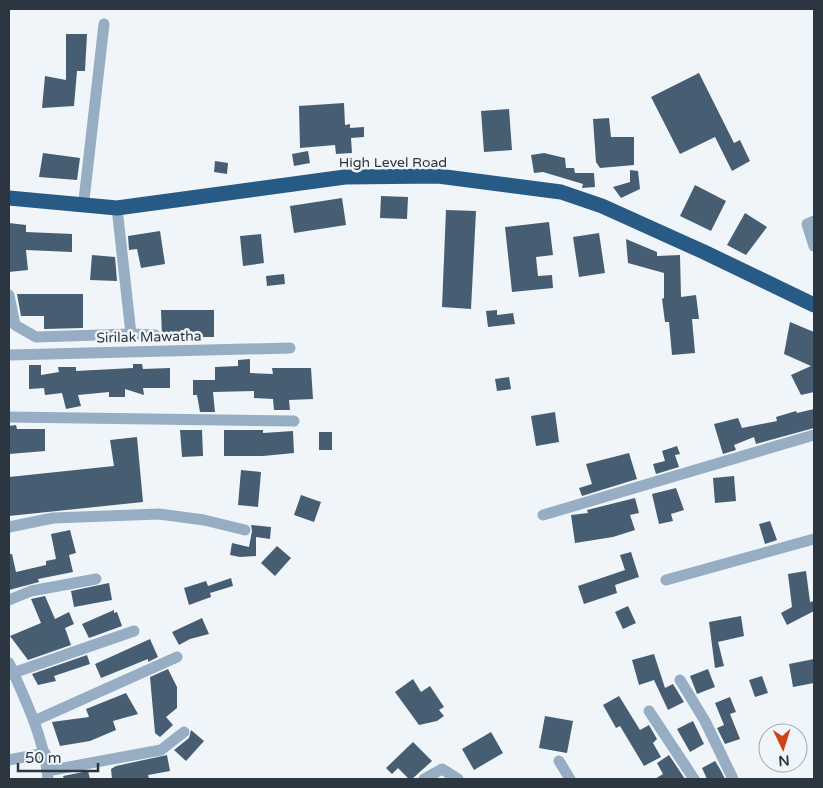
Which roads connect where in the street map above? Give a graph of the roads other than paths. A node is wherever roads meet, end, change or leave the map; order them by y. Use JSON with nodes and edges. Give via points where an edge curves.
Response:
{"nodes":[{"id":1,"x":104,"y":24,"type":"dead end"},
{"id":2,"x":345,"y":172,"type":"junction"},
{"id":3,"x":9,"y":192,"type":"edge"},
{"id":4,"x":9,"y":198,"type":"edge"},
{"id":5,"x":84,"y":200,"type":"junction"},
{"id":6,"x":116,"y":208,"type":"junction"},
{"id":7,"x":814,"y":221,"type":"edge"},
{"id":8,"x":814,"y":246,"type":"edge"},
{"id":9,"x":10,"y":295,"type":"edge"},
{"id":10,"x":814,"y":297,"type":"edge"},
{"id":11,"x":814,"y":305,"type":"edge"},
{"id":12,"x":131,"y":334,"type":"junction"},
{"id":13,"x":156,"y":335,"type":"dead end"},
{"id":14,"x":290,"y":348,"type":"dead end"},
{"id":15,"x":9,"y":355,"type":"edge"},
{"id":16,"x":9,"y":416,"type":"edge"},
{"id":17,"x":294,"y":421,"type":"dead end"},
{"id":18,"x":814,"y":435,"type":"edge"},
{"id":19,"x":543,"y":515,"type":"dead end"},
{"id":20,"x":9,"y":527,"type":"edge"},
{"id":21,"x":245,"y":530,"type":"dead end"},
{"id":22,"x":814,"y":539,"type":"edge"},
{"id":23,"x":96,"y":579,"type":"dead end"},
{"id":24,"x":666,"y":580,"type":"dead end"},
{"id":25,"x":9,"y":600,"type":"edge"},
{"id":26,"x":134,"y":631,"type":"dead end"},
{"id":27,"x":177,"y":657,"type":"dead end"},
{"id":28,"x":11,"y":668,"type":"edge"},
{"id":29,"x":680,"y":680,"type":"dead end"},
{"id":30,"x":649,"y":710,"type":"dead end"},
{"id":31,"x":34,"y":721,"type":"junction"},
{"id":32,"x":184,"y":732,"type":"dead end"},
{"id":33,"x":44,"y":753,"type":"junction"},
{"id":34,"x":9,"y":760,"type":"edge"},
{"id":35,"x":559,"y":761,"type":"dead end"},
{"id":36,"x":48,"y":775,"type":"edge"},
{"id":37,"x":424,"y":779,"type":"edge"},
{"id":38,"x":458,"y":779,"type":"edge"},
{"id":39,"x":570,"y":779,"type":"edge"},
{"id":40,"x":694,"y":779,"type":"edge"},
{"id":41,"x":733,"y":779,"type":"edge"}],
"edges":[{"from":1,"to":5,"type":"street"},
{"from":2,"to":5,"type":"highway","name":"High Level Road","via":[[126,201]]},
{"from":2,"to":6,"type":"highway","name":"High Level Road"},
{"from":2,"to":10,"type":"highway","name":"High Level Road","via":[[439,168],[514,177],[578,190],[707,245]]},
{"from":2,"to":11,"type":"highway","name":"High Level Road","via":[[438,176],[561,192],[628,218]]},
{"from":3,"to":5,"type":"highway","name":"High Level Road"},
{"from":4,"to":6,"type":"highway","name":"High Level Road"},
{"from":6,"to":12,"type":"street"},
{"from":7,"to":8,"type":"street","via":[[807,224]]},
{"from":9,"to":12,"type":"street","via":[[15,324],[36,337]]},
{"from":12,"to":13,"type":"street"},
{"from":14,"to":15,"type":"street","name":"Sirilak Mawatha"},
{"from":16,"to":17,"type":"street"},
{"from":18,"to":19,"type":"street"},
{"from":20,"to":21,"type":"street","via":[[53,518],[159,514]]},
{"from":22,"to":24,"type":"street"},
{"from":23,"to":25,"type":"street","via":[[31,591]]},
{"from":26,"to":28,"type":"street"},
{"from":27,"to":31,"type":"street"},
{"from":28,"to":31,"type":"street"},
{"from":29,"to":41,"type":"street","via":[[705,721]]},
{"from":30,"to":40,"type":"street"},
{"from":31,"to":33,"type":"street"},
{"from":32,"to":36,"type":"street","via":[[161,750]]},
{"from":33,"to":34,"type":"street"},
{"from":33,"to":36,"type":"street"},
{"from":35,"to":39,"type":"street"},
{"from":37,"to":38,"type":"street","via":[[442,769]]}]}
